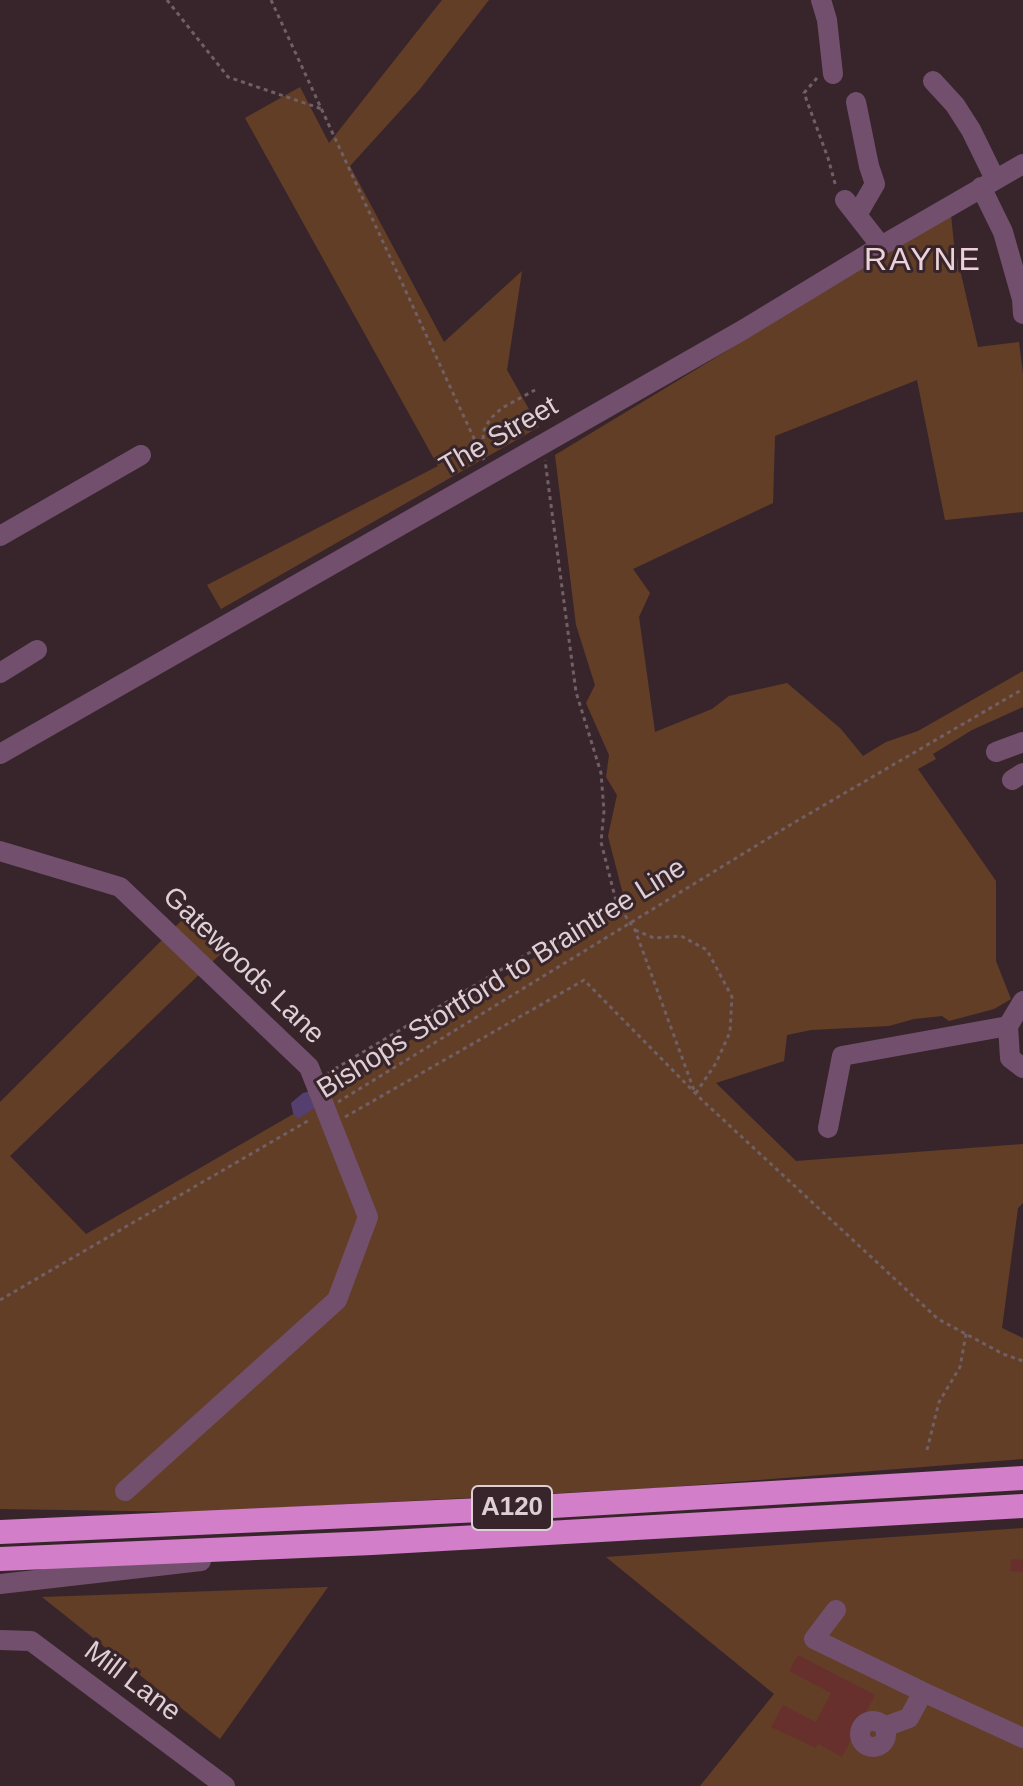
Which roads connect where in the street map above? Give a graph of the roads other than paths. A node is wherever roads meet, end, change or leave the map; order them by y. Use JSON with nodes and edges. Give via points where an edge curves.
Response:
{"nodes":[{"id":1,"x":821,"y":0,"type":"edge"},
{"id":2,"x":833,"y":74,"type":"road end"},
{"id":3,"x":933,"y":81,"type":"dead end"},
{"id":4,"x":856,"y":102,"type":"dead end"},
{"id":5,"x":1023,"y":164,"type":"edge"},
{"id":6,"x":988,"y":183,"type":"junction"},
{"id":7,"x":881,"y":246,"type":"junction"},
{"id":8,"x":1023,"y":314,"type":"edge"},
{"id":9,"x":141,"y":455,"type":"dead end"},
{"id":10,"x":0,"y":536,"type":"edge"},
{"id":11,"x":37,"y":650,"type":"dead end"},
{"id":12,"x":0,"y":673,"type":"edge"},
{"id":13,"x":1023,"y":742,"type":"edge"},
{"id":14,"x":996,"y":752,"type":"dead end"},
{"id":15,"x":0,"y":754,"type":"edge"},
{"id":16,"x":0,"y":851,"type":"edge"},
{"id":17,"x":1023,"y":1001,"type":"edge"},
{"id":18,"x":1008,"y":1026,"type":"junction"},
{"id":19,"x":1023,"y":1068,"type":"edge"},
{"id":20,"x":828,"y":1128,"type":"dead end"},
{"id":21,"x":1023,"y":1478,"type":"edge"},
{"id":22,"x":125,"y":1491,"type":"dead end"},
{"id":23,"x":1023,"y":1506,"type":"edge"},
{"id":24,"x":0,"y":1532,"type":"edge"},
{"id":25,"x":372,"y":1543,"type":"junction"},
{"id":26,"x":0,"y":1559,"type":"edge"},
{"id":27,"x":0,"y":1584,"type":"edge"},
{"id":28,"x":836,"y":1610,"type":"dead end"},
{"id":29,"x":0,"y":1640,"type":"edge"},
{"id":30,"x":923,"y":1692,"type":"junction"},
{"id":31,"x":884,"y":1727,"type":"dead end"},
{"id":32,"x":1023,"y":1738,"type":"edge"},
{"id":33,"x":225,"y":1786,"type":"edge"}],
"edges":[{"from":1,"to":2,"type":"street"},
{"from":3,"to":6,"type":"street","via":[[971,130]]},
{"from":4,"to":7,"type":"street","via":[[875,184],[851,207]]},
{"from":5,"to":6,"type":"street","name":"The Street"},
{"from":6,"to":7,"type":"street","name":"The Street"},
{"from":6,"to":8,"type":"street"},
{"from":7,"to":15,"type":"street","name":"The Street"},
{"from":9,"to":10,"type":"street"},
{"from":11,"to":12,"type":"street"},
{"from":13,"to":14,"type":"street"},
{"from":16,"to":22,"type":"street","name":"Gatewoods Lane","via":[[120,887],[309,1067],[368,1217],[337,1300]]},
{"from":17,"to":18,"type":"street"},
{"from":18,"to":19,"type":"street","via":[[1010,1058]]},
{"from":18,"to":20,"type":"street","via":[[842,1056]]},
{"from":21,"to":24,"type":"highway","number":"A120"},
{"from":23,"to":25,"type":"highway","number":"A120"},
{"from":25,"to":26,"type":"highway","number":"A120"},
{"from":25,"to":27,"type":"street"},
{"from":28,"to":30,"type":"street","via":[[814,1639]]},
{"from":29,"to":33,"type":"street","name":"Mill Lane","via":[[31,1641]]},
{"from":30,"to":31,"type":"street","via":[[909,1718]]},
{"from":30,"to":32,"type":"street"}]}
